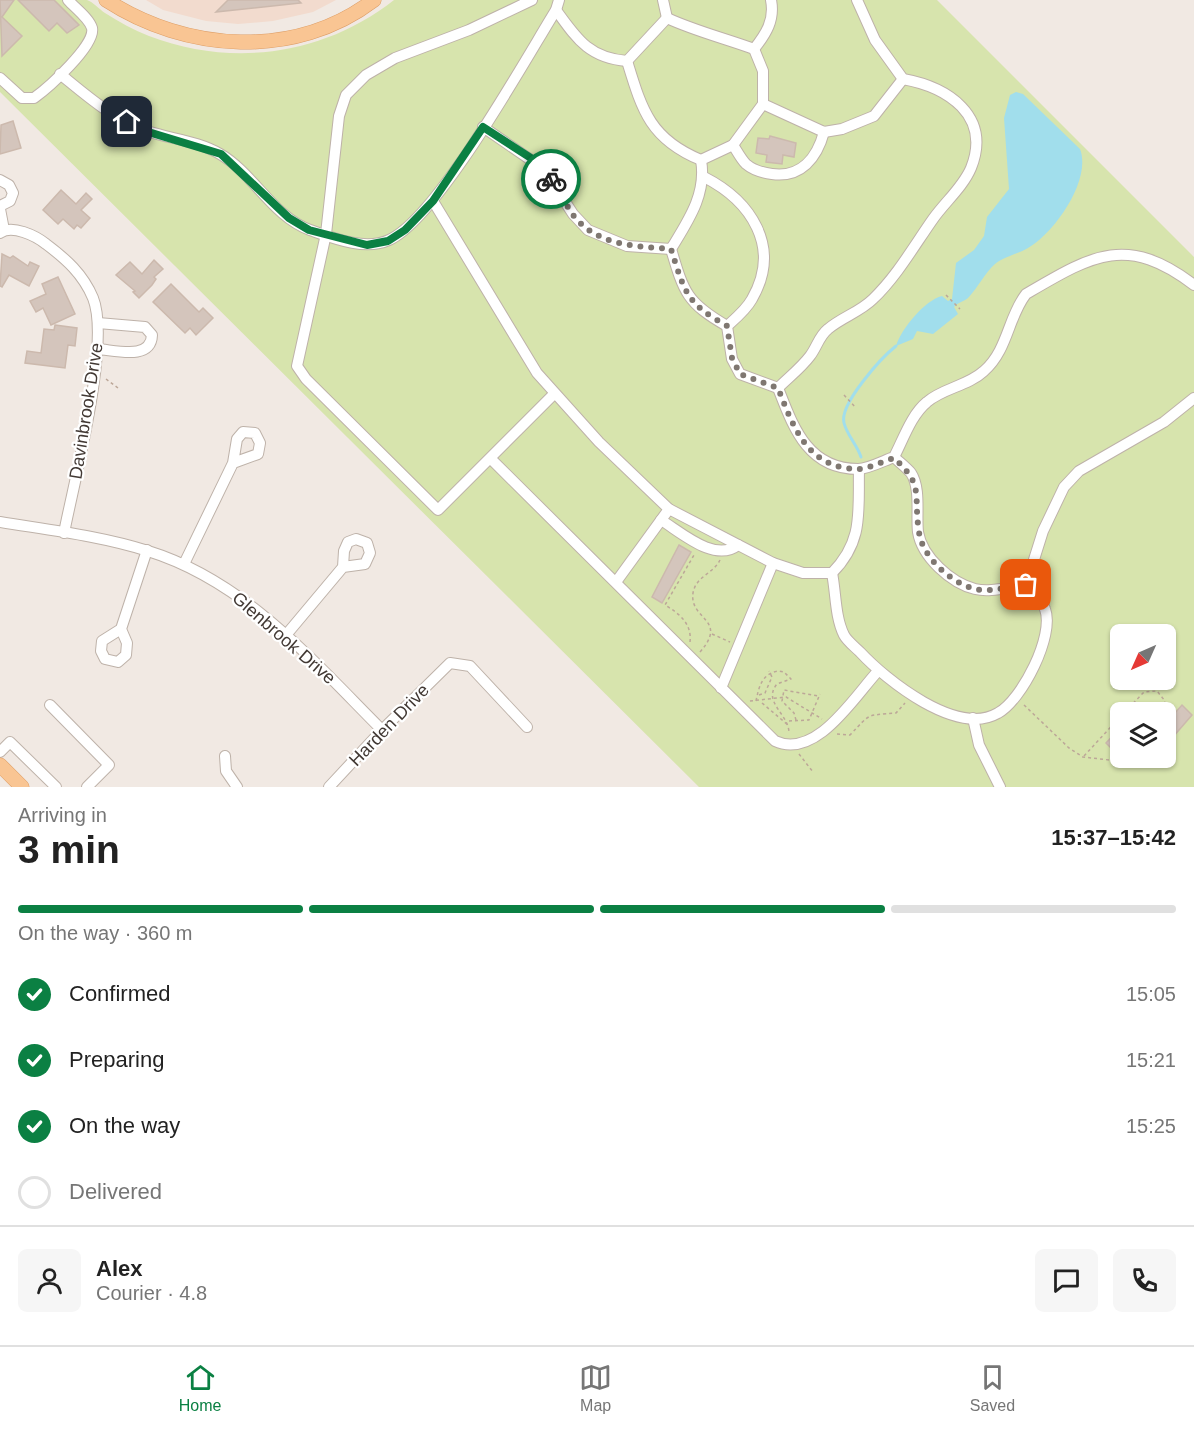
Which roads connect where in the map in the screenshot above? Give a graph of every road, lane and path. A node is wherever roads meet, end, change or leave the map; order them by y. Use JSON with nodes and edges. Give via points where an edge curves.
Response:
{"nodes":[{"id":1,"x":68,"y":0,"type":"edge"},
{"id":2,"x":106,"y":0,"type":"edge"},
{"id":3,"x":374,"y":0,"type":"edge"},
{"id":4,"x":532,"y":0,"type":"edge"},
{"id":5,"x":663,"y":0,"type":"edge"},
{"id":6,"x":771,"y":0,"type":"edge"},
{"id":7,"x":857,"y":0,"type":"edge"},
{"id":8,"x":558,"y":5,"type":"edge"},
{"id":9,"x":667,"y":18,"type":"junction"},
{"id":10,"x":754,"y":49,"type":"junction"},
{"id":11,"x":627,"y":61,"type":"junction"},
{"id":12,"x":60,"y":74,"type":"junction"},
{"id":13,"x":0,"y":78,"type":"edge"},
{"id":14,"x":903,"y":79,"type":"junction"},
{"id":15,"x":763,"y":104,"type":"junction"},
{"id":16,"x":483,"y":127,"type":"junction"},
{"id":17,"x":824,"y":132,"type":"junction"},
{"id":18,"x":733,"y":145,"type":"junction"},
{"id":19,"x":700,"y":160,"type":"junction"},
{"id":20,"x":704,"y":177,"type":"junction"},
{"id":21,"x":0,"y":180,"type":"edge"},
{"id":22,"x":433,"y":201,"type":"junction"},
{"id":23,"x":0,"y":207,"type":"edge"},
{"id":24,"x":2,"y":231,"type":"edge"},
{"id":25,"x":326,"y":234,"type":"junction"},
{"id":26,"x":671,"y":249,"type":"junction"},
{"id":27,"x":1194,"y":285,"type":"edge"},
{"id":28,"x":946,"y":295,"type":"dead end"},
{"id":29,"x":960,"y":309,"type":"dead end"},
{"id":30,"x":98,"y":323,"type":"junction"},
{"id":31,"x":727,"y":326,"type":"junction"},
{"id":32,"x":98,"y":349,"type":"junction"},
{"id":33,"x":110,"y":382,"type":"dead end"},
{"id":34,"x":118,"y":388,"type":"dead end"},
{"id":35,"x":778,"y":388,"type":"junction"},
{"id":36,"x":554,"y":394,"type":"junction"},
{"id":37,"x":844,"y":395,"type":"dead end"},
{"id":38,"x":1194,"y":398,"type":"edge"},
{"id":39,"x":856,"y":408,"type":"dead end"},
{"id":40,"x":894,"y":458,"type":"junction"},
{"id":41,"x":491,"y":459,"type":"junction"},
{"id":42,"x":233,"y":463,"type":"dead end"},
{"id":43,"x":858,"y":470,"type":"junction"},
{"id":44,"x":669,"y":510,"type":"junction"},
{"id":45,"x":661,"y":520,"type":"junction"},
{"id":46,"x":0,"y":522,"type":"edge"},
{"id":47,"x":64,"y":533,"type":"junction"},
{"id":48,"x":700,"y":544,"type":"junction"},
{"id":49,"x":738,"y":545,"type":"junction"},
{"id":50,"x":147,"y":550,"type":"junction"},
{"id":51,"x":722,"y":552,"type":"junction"},
{"id":52,"x":773,"y":563,"type":"junction"},
{"id":53,"x":184,"y":564,"type":"junction"},
{"id":54,"x":343,"y":567,"type":"dead end"},
{"id":55,"x":832,"y":573,"type":"junction"},
{"id":56,"x":616,"y":582,"type":"junction"},
{"id":57,"x":1026,"y":585,"type":"junction"},
{"id":58,"x":121,"y":629,"type":"dead end"},
{"id":59,"x":711,"y":634,"type":"junction"},
{"id":60,"x":286,"y":635,"type":"junction"},
{"id":61,"x":739,"y":645,"type":"junction"},
{"id":62,"x":684,"y":650,"type":"junction"},
{"id":63,"x":693,"y":659,"type":"junction"},
{"id":64,"x":878,"y":671,"type":"junction"},
{"id":65,"x":770,"y":672,"type":"junction"},
{"id":66,"x":721,"y":688,"type":"junction"},
{"id":67,"x":758,"y":695,"type":"junction"},
{"id":68,"x":911,"y":695,"type":"junction"},
{"id":69,"x":1014,"y":696,"type":"junction"},
{"id":70,"x":781,"y":698,"type":"junction"},
{"id":71,"x":772,"y":700,"type":"junction"},
{"id":72,"x":756,"y":701,"type":"junction"},
{"id":73,"x":761,"y":702,"type":"junction"},
{"id":74,"x":1134,"y":702,"type":"edge"},
{"id":75,"x":1165,"y":702,"type":"edge"},
{"id":76,"x":50,"y":705,"type":"dead end"},
{"id":77,"x":741,"y":708,"type":"junction"},
{"id":78,"x":813,"y":714,"type":"junction"},
{"id":79,"x":974,"y":718,"type":"junction"},
{"id":80,"x":796,"y":720,"type":"junction"},
{"id":81,"x":788,"y":722,"type":"junction"},
{"id":82,"x":825,"y":722,"type":"dead end"},
{"id":83,"x":789,"y":725,"type":"junction"},
{"id":84,"x":527,"y":727,"type":"dead end"},
{"id":85,"x":1110,"y":728,"type":"edge"},
{"id":86,"x":382,"y":730,"type":"junction"},
{"id":87,"x":833,"y":730,"type":"dead end"},
{"id":88,"x":793,"y":746,"type":"junction"},
{"id":89,"x":0,"y":752,"type":"edge"},
{"id":90,"x":225,"y":756,"type":"dead end"},
{"id":91,"x":1083,"y":757,"type":"junction"},
{"id":92,"x":1110,"y":760,"type":"edge"},
{"id":93,"x":0,"y":765,"type":"edge"},
{"id":94,"x":813,"y":772,"type":"dead end"},
{"id":95,"x":335,"y":785,"type":"edge"},
{"id":96,"x":22,"y":787,"type":"edge"},
{"id":97,"x":56,"y":787,"type":"edge"},
{"id":98,"x":87,"y":787,"type":"edge"},
{"id":99,"x":237,"y":787,"type":"edge"},
{"id":100,"x":999,"y":787,"type":"edge"}],
"edges":[{"from":1,"to":12,"type":"street","via":[[89,22],[92,37]]},
{"from":2,"to":3,"type":"main road","via":[[166,31],[230,43],[308,33],[352,15]]},
{"from":4,"to":25,"type":"street","via":[[469,30],[395,58],[366,75],[346,95],[339,116]]},
{"from":5,"to":9,"type":"street"},
{"from":6,"to":10,"type":"street","via":[[768,30]]},
{"from":7,"to":14,"type":"street","via":[[875,40]]},
{"from":8,"to":11,"type":"street","via":[[573,34],[590,51],[605,60]]},
{"from":8,"to":16,"type":"street"},
{"from":9,"to":10,"type":"street"},
{"from":9,"to":11,"type":"street"},
{"from":10,"to":15,"type":"street","via":[[763,71]]},
{"from":11,"to":19,"type":"street","via":[[639,99],[663,138]]},
{"from":12,"to":13,"type":"street","via":[[41,93],[28,99]]},
{"from":12,"to":25,"type":"street","via":[[108,112],[145,131],[221,154],[289,218],[309,230]]},
{"from":14,"to":17,"type":"street","via":[[874,116],[862,123]]},
{"from":14,"to":35,"type":"street","via":[[940,89],[956,99],[969,116],[975,129],[971,168],[874,298],[826,331],[812,354]]},
{"from":15,"to":17,"type":"street"},
{"from":15,"to":18,"type":"street"},
{"from":16,"to":22,"type":"street"},
{"from":16,"to":26,"type":"street","via":[[544,169],[588,230],[627,246]]},
{"from":17,"to":18,"type":"street","via":[[819,152],[804,168],[785,176],[747,166]]},
{"from":18,"to":19,"type":"street"},
{"from":19,"to":20,"type":"street"},
{"from":20,"to":26,"type":"street","via":[[695,208]]},
{"from":20,"to":31,"type":"street","via":[[737,198],[750,213],[762,243],[764,264],[752,299]]},
{"from":21,"to":23,"type":"street","name":"Davinbrook Drive","via":[[13,193],[10,201]]},
{"from":22,"to":25,"type":"street","via":[[405,230],[388,241],[367,245]]},
{"from":22,"to":36,"type":"street","via":[[537,373]]},
{"from":23,"to":24,"type":"street","name":"Davinbrook Drive"},
{"from":24,"to":30,"type":"street","name":"Davinbrook Drive","via":[[16,230],[40,238],[66,259],[93,299]]},
{"from":25,"to":41,"type":"street","via":[[297,356],[297,366],[306,379],[438,510]]},
{"from":26,"to":31,"type":"street","via":[[691,301]]},
{"from":27,"to":40,"type":"street","via":[[1155,261],[1113,254],[1081,262],[1026,294],[990,364],[970,381],[927,401],[916,413]]},
{"from":28,"to":29,"type":"path"},
{"from":30,"to":32,"type":"street","name":"Davinbrook Drive"},
{"from":30,"to":32,"type":"street","via":[[145,327],[152,342],[138,352]]},
{"from":31,"to":35,"type":"street","via":[[732,358],[740,374]]},
{"from":32,"to":47,"type":"street","name":"Davinbrook Drive"},
{"from":33,"to":34,"type":"path"},
{"from":35,"to":43,"type":"street","via":[[795,431],[806,447],[827,462]]},
{"from":36,"to":41,"type":"street"},
{"from":36,"to":44,"type":"street"},
{"from":37,"to":39,"type":"path"},
{"from":38,"to":57,"type":"street","via":[[1164,422],[1079,471],[1064,487],[1043,531]]},
{"from":40,"to":43,"type":"street"},
{"from":40,"to":57,"type":"street","via":[[911,474],[916,489],[919,536],[931,558],[951,578],[975,589]]},
{"from":41,"to":56,"type":"street"},
{"from":42,"to":53,"type":"street"},
{"from":43,"to":55,"type":"street","via":[[856,538],[847,558]]},
{"from":44,"to":45,"type":"street"},
{"from":44,"to":49,"type":"street"},
{"from":45,"to":48,"type":"street"},
{"from":45,"to":56,"type":"street"},
{"from":46,"to":47,"type":"street","name":"Glenbrook Drive"},
{"from":47,"to":50,"type":"street","name":"Glenbrook Drive"},
{"from":48,"to":51,"type":"street"},
{"from":48,"to":62,"type":"path","via":[[665,605],[688,626],[691,641]]},
{"from":49,"to":51,"type":"street"},
{"from":49,"to":52,"type":"street"},
{"from":50,"to":53,"type":"street","name":"Glenbrook Drive"},
{"from":50,"to":58,"type":"street"},
{"from":51,"to":59,"type":"path","via":[[716,567],[700,579],[693,591],[694,603],[708,621]]},
{"from":52,"to":55,"type":"street","via":[[803,573]]},
{"from":52,"to":61,"type":"street"},
{"from":53,"to":60,"type":"street","name":"Glenbrook Drive","via":[[238,595]]},
{"from":54,"to":60,"type":"street"},
{"from":55,"to":64,"type":"street","via":[[845,636]]},
{"from":56,"to":62,"type":"street"},
{"from":57,"to":69,"type":"street","via":[[1041,599],[1047,627],[1036,663]]},
{"from":59,"to":61,"type":"path"},
{"from":59,"to":63,"type":"path"},
{"from":60,"to":86,"type":"street","name":"Glenbrook Drive"},
{"from":61,"to":66,"type":"street"},
{"from":62,"to":63,"type":"street"},
{"from":63,"to":66,"type":"street"},
{"from":64,"to":68,"type":"street"},
{"from":64,"to":88,"type":"street","via":[[816,738]]},
{"from":65,"to":67,"type":"path"},
{"from":65,"to":67,"type":"path","via":[[772,677],[765,693]]},
{"from":65,"to":71,"type":"path","via":[[781,671],[791,679],[777,684]]},
{"from":66,"to":77,"type":"street"},
{"from":67,"to":72,"type":"path"},
{"from":68,"to":79,"type":"street","via":[[936,708]]},
{"from":68,"to":87,"type":"path","via":[[900,711],[872,714],[850,735],[842,736]]},
{"from":69,"to":79,"type":"street","via":[[999,713]]},
{"from":69,"to":91,"type":"path"},
{"from":70,"to":71,"type":"path"},
{"from":70,"to":78,"type":"path","via":[[792,699]]},
{"from":70,"to":78,"type":"path","via":[[788,688],[800,695],[819,695]]},
{"from":70,"to":80,"type":"path"},
{"from":71,"to":73,"type":"path"},
{"from":71,"to":81,"type":"path"},
{"from":72,"to":73,"type":"path"},
{"from":72,"to":77,"type":"path"},
{"from":73,"to":83,"type":"path"},
{"from":74,"to":75,"type":"path","via":[[1144,692],[1157,692]]},
{"from":76,"to":98,"type":"street","via":[[109,765]]},
{"from":77,"to":88,"type":"street","via":[[769,736]]},
{"from":78,"to":80,"type":"path","via":[[807,721]]},
{"from":78,"to":82,"type":"path"},
{"from":79,"to":100,"type":"street","via":[[979,745]]},
{"from":80,"to":81,"type":"path"},
{"from":81,"to":83,"type":"path"},
{"from":83,"to":88,"type":"path"},
{"from":84,"to":86,"type":"street","name":"Harden Drive","via":[[470,666],[450,663]]},
{"from":85,"to":91,"type":"path"},
{"from":86,"to":95,"type":"street","name":"Harden Drive"},
{"from":88,"to":94,"type":"path"},
{"from":89,"to":97,"type":"street","via":[[10,742]]},
{"from":90,"to":99,"type":"street","via":[[226,771]]},
{"from":91,"to":92,"type":"path"},
{"from":93,"to":96,"type":"main road"}]}
